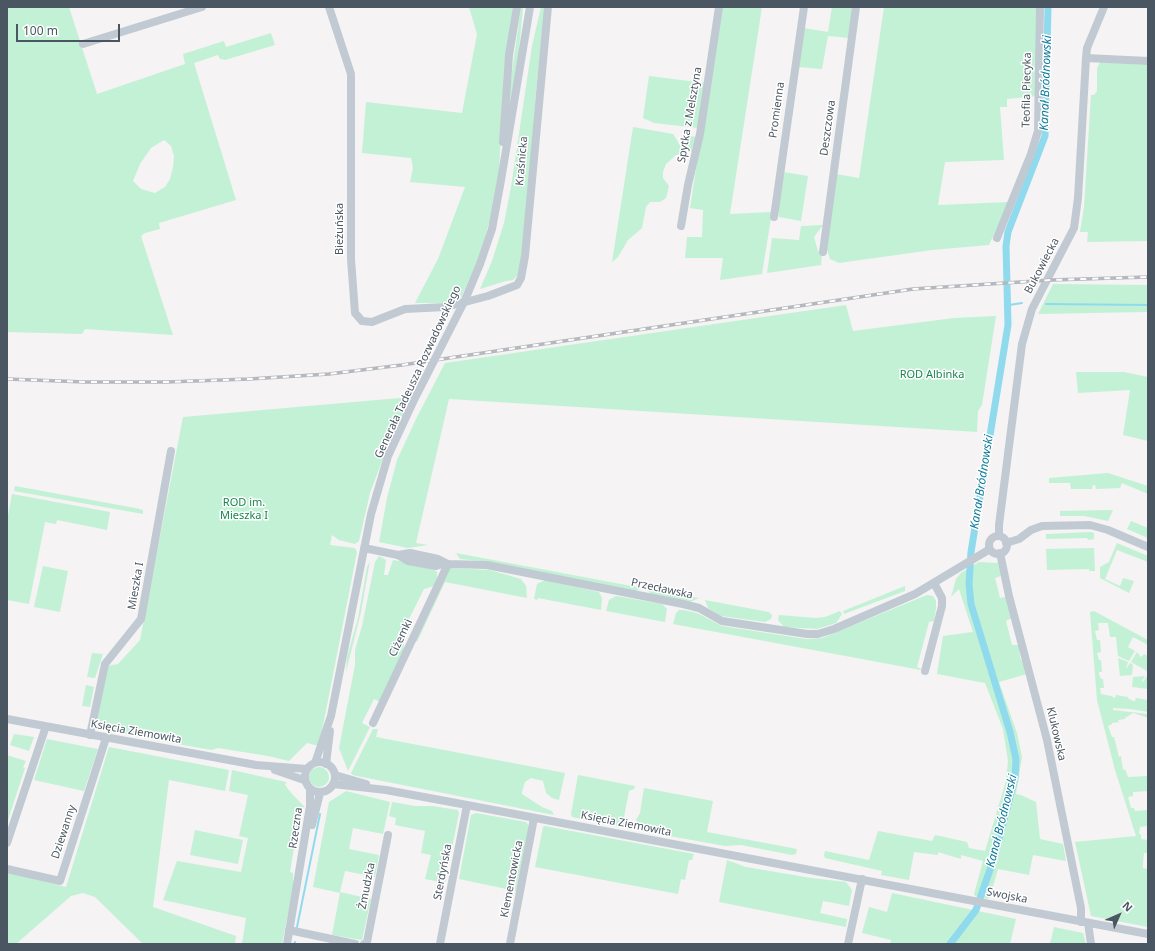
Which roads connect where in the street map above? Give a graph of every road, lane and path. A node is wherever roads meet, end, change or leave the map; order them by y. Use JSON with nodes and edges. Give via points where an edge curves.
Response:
{"nodes":[{"id":1,"x":202,"y":7,"type":"edge"},
{"id":2,"x":329,"y":7,"type":"edge"},
{"id":3,"x":517,"y":7,"type":"edge"},
{"id":4,"x":530,"y":7,"type":"edge"},
{"id":5,"x":548,"y":7,"type":"edge"},
{"id":6,"x":718,"y":7,"type":"edge"},
{"id":7,"x":804,"y":7,"type":"edge"},
{"id":8,"x":856,"y":7,"type":"edge"},
{"id":9,"x":1040,"y":7,"type":"edge"},
{"id":10,"x":1104,"y":7,"type":"edge"},
{"id":11,"x":83,"y":44,"type":"dead end"},
{"id":12,"x":1086,"y":58,"type":"junction"},
{"id":13,"x":1148,"y":61,"type":"edge"},
{"id":14,"x":501,"y":180,"type":"junction"},
{"id":15,"x":774,"y":217,"type":"dead end"},
{"id":16,"x":682,"y":226,"type":"dead end"},
{"id":17,"x":997,"y":238,"type":"dead end"},
{"id":18,"x":823,"y":252,"type":"dead end"},
{"id":19,"x":488,"y":296,"type":"joint"},
{"id":20,"x":171,"y":451,"type":"dead end"},
{"id":21,"x":999,"y":536,"type":"junction"},
{"id":22,"x":1006,"y":543,"type":"junction"},
{"id":23,"x":1148,"y":547,"type":"edge"},
{"id":24,"x":364,"y":548,"type":"junction"},
{"id":25,"x":990,"y":548,"type":"junction"},
{"id":26,"x":1000,"y":553,"type":"junction"},
{"id":27,"x":447,"y":563,"type":"junction"},
{"id":28,"x":934,"y":583,"type":"junction"},
{"id":29,"x":925,"y":671,"type":"dead end"},
{"id":30,"x":331,"y":716,"type":"junction"},
{"id":31,"x":7,"y":719,"type":"edge"},
{"id":32,"x":373,"y":723,"type":"dead end"},
{"id":33,"x":46,"y":726,"type":"junction"},
{"id":34,"x":90,"y":735,"type":"junction"},
{"id":35,"x":106,"y":738,"type":"junction"},
{"id":36,"x":316,"y":763,"type":"junction"},
{"id":37,"x":326,"y":764,"type":"junction"},
{"id":38,"x":261,"y":766,"type":"junction"},
{"id":39,"x":306,"y":769,"type":"junction"},
{"id":40,"x":335,"y":775,"type":"junction"},
{"id":41,"x":304,"y":780,"type":"junction"},
{"id":42,"x":333,"y":784,"type":"junction"},
{"id":43,"x":310,"y":790,"type":"junction"},
{"id":44,"x":386,"y":790,"type":"junction"},
{"id":45,"x":320,"y":793,"type":"junction"},
{"id":46,"x":467,"y":804,"type":"junction"},
{"id":47,"x":534,"y":818,"type":"junction"},
{"id":48,"x":388,"y":835,"type":"dead end"},
{"id":49,"x":7,"y":843,"type":"edge"},
{"id":50,"x":7,"y":869,"type":"edge"},
{"id":51,"x":300,"y":869,"type":"junction"},
{"id":52,"x":862,"y":879,"type":"junction"},
{"id":53,"x":1085,"y":922,"type":"junction"},
{"id":54,"x":289,"y":930,"type":"junction"},
{"id":55,"x":1148,"y":934,"type":"edge"},
{"id":56,"x":366,"y":943,"type":"edge"},
{"id":57,"x":287,"y":944,"type":"edge"},
{"id":58,"x":355,"y":944,"type":"edge"},
{"id":59,"x":440,"y":944,"type":"edge"},
{"id":60,"x":510,"y":944,"type":"edge"},
{"id":61,"x":848,"y":944,"type":"edge"},
{"id":62,"x":1091,"y":944,"type":"edge"}],
"edges":[{"from":1,"to":11,"type":"street"},
{"from":2,"to":19,"type":"street","name":"Bieżuńska","via":[[351,74],[351,259],[356,313],[362,321],[372,322],[405,309],[446,307]]},
{"from":3,"to":14,"type":"street","name":"Generała Tadeusza Rozwadowskiego","via":[[509,55]]},
{"from":4,"to":14,"type":"street","name":"Generała Tadeusza Rozwadowskiego"},
{"from":5,"to":19,"type":"street","name":"Kraśnicka","via":[[524,271],[517,285]]},
{"from":6,"to":16,"type":"street","name":"Spytka z Melsztyna","via":[[700,134]]},
{"from":7,"to":15,"type":"street","name":"Promienna"},
{"from":8,"to":18,"type":"street","name":"Deszczowa"},
{"from":9,"to":17,"type":"street","name":"Teofila Piecyka","via":[[1038,131],[1027,166]]},
{"from":10,"to":12,"type":"street","name":"Bukowiecka","via":[[1087,48]]},
{"from":12,"to":13,"type":"street"},
{"from":12,"to":21,"type":"street","name":"Bukowiecka","via":[[1074,228],[1032,309],[1022,344]]},
{"from":14,"to":24,"type":"street","name":"Generała Tadeusza Rozwadowskiego","bridge":true,"via":[[492,229],[480,264],[465,300],[388,456]]},
{"from":20,"to":34,"type":"street","name":"Mieszka I","via":[[141,619],[105,664]]},
{"from":21,"to":22,"type":"street","via":[[1004,538]]},
{"from":21,"to":25,"type":"street","via":[[991,540]]},
{"from":22,"to":23,"type":"street","via":[[1042,526],[1090,525]]},
{"from":22,"to":26,"type":"street","via":[[1005,549]]},
{"from":24,"to":27,"type":"street","name":"Przecławska","via":[[398,555],[410,553]]},
{"from":24,"to":30,"type":"street","name":"Generała Tadeusza Rozwadowskiego"},
{"from":25,"to":26,"type":"street","via":[[994,553]]},
{"from":25,"to":28,"type":"street"},
{"from":26,"to":53,"type":"street","name":"Klukowska","via":[[1047,740]]},
{"from":27,"to":28,"type":"street","name":"Przecławska","via":[[487,565],[687,605],[722,620],[808,634],[834,629],[916,594]]},
{"from":27,"to":32,"type":"street","name":"Ciżemki"},
{"from":28,"to":29,"type":"street","via":[[942,598],[942,606]]},
{"from":30,"to":36,"type":"street","name":"Generała Tadeusza Rozwadowskiego"},
{"from":30,"to":37,"type":"street","name":"Generała Tadeusza Rozwadowskiego"},
{"from":31,"to":33,"type":"street","name":"Księcia Ziemowita"},
{"from":33,"to":34,"type":"street","name":"Księcia Ziemowita"},
{"from":33,"to":49,"type":"street"},
{"from":34,"to":35,"type":"street","name":"Księcia Ziemowita"},
{"from":35,"to":38,"type":"street","name":"Księcia Ziemowita"},
{"from":35,"to":50,"type":"street","name":"Dziewanny","via":[[60,880]]},
{"from":36,"to":37,"type":"street"},
{"from":36,"to":39,"type":"street"},
{"from":37,"to":40,"type":"street"},
{"from":38,"to":39,"type":"street","name":"Księcia Ziemowita"},
{"from":38,"to":41,"type":"street","name":"Księcia Ziemowita"},
{"from":39,"to":41,"type":"street"},
{"from":40,"to":42,"type":"street"},
{"from":40,"to":44,"type":"street","name":"Księcia Ziemowita"},
{"from":41,"to":43,"type":"street"},
{"from":42,"to":44,"type":"street","name":"Księcia Ziemowita"},
{"from":42,"to":45,"type":"street"},
{"from":43,"to":45,"type":"street"},
{"from":43,"to":51,"type":"street","name":"Rzeczna","via":[[310,806]]},
{"from":44,"to":46,"type":"street","name":"Księcia Ziemowita"},
{"from":45,"to":51,"type":"street","name":"Rzeczna"},
{"from":46,"to":47,"type":"street","name":"Księcia Ziemowita"},
{"from":46,"to":59,"type":"street","name":"Sterdyńska"},
{"from":47,"to":52,"type":"street","name":"Księcia Ziemowita"},
{"from":47,"to":60,"type":"street","name":"Klementowicka"},
{"from":48,"to":56,"type":"street","name":"Żmudzka"},
{"from":51,"to":54,"type":"street","name":"Rzeczna"},
{"from":52,"to":53,"type":"street","name":"Swojska"},
{"from":52,"to":61,"type":"street"},
{"from":53,"to":55,"type":"street","name":"Swojska"},
{"from":53,"to":62,"type":"street","name":"Klukowska"},
{"from":54,"to":57,"type":"street","name":"Rzeczna"},
{"from":54,"to":58,"type":"street"}]}
